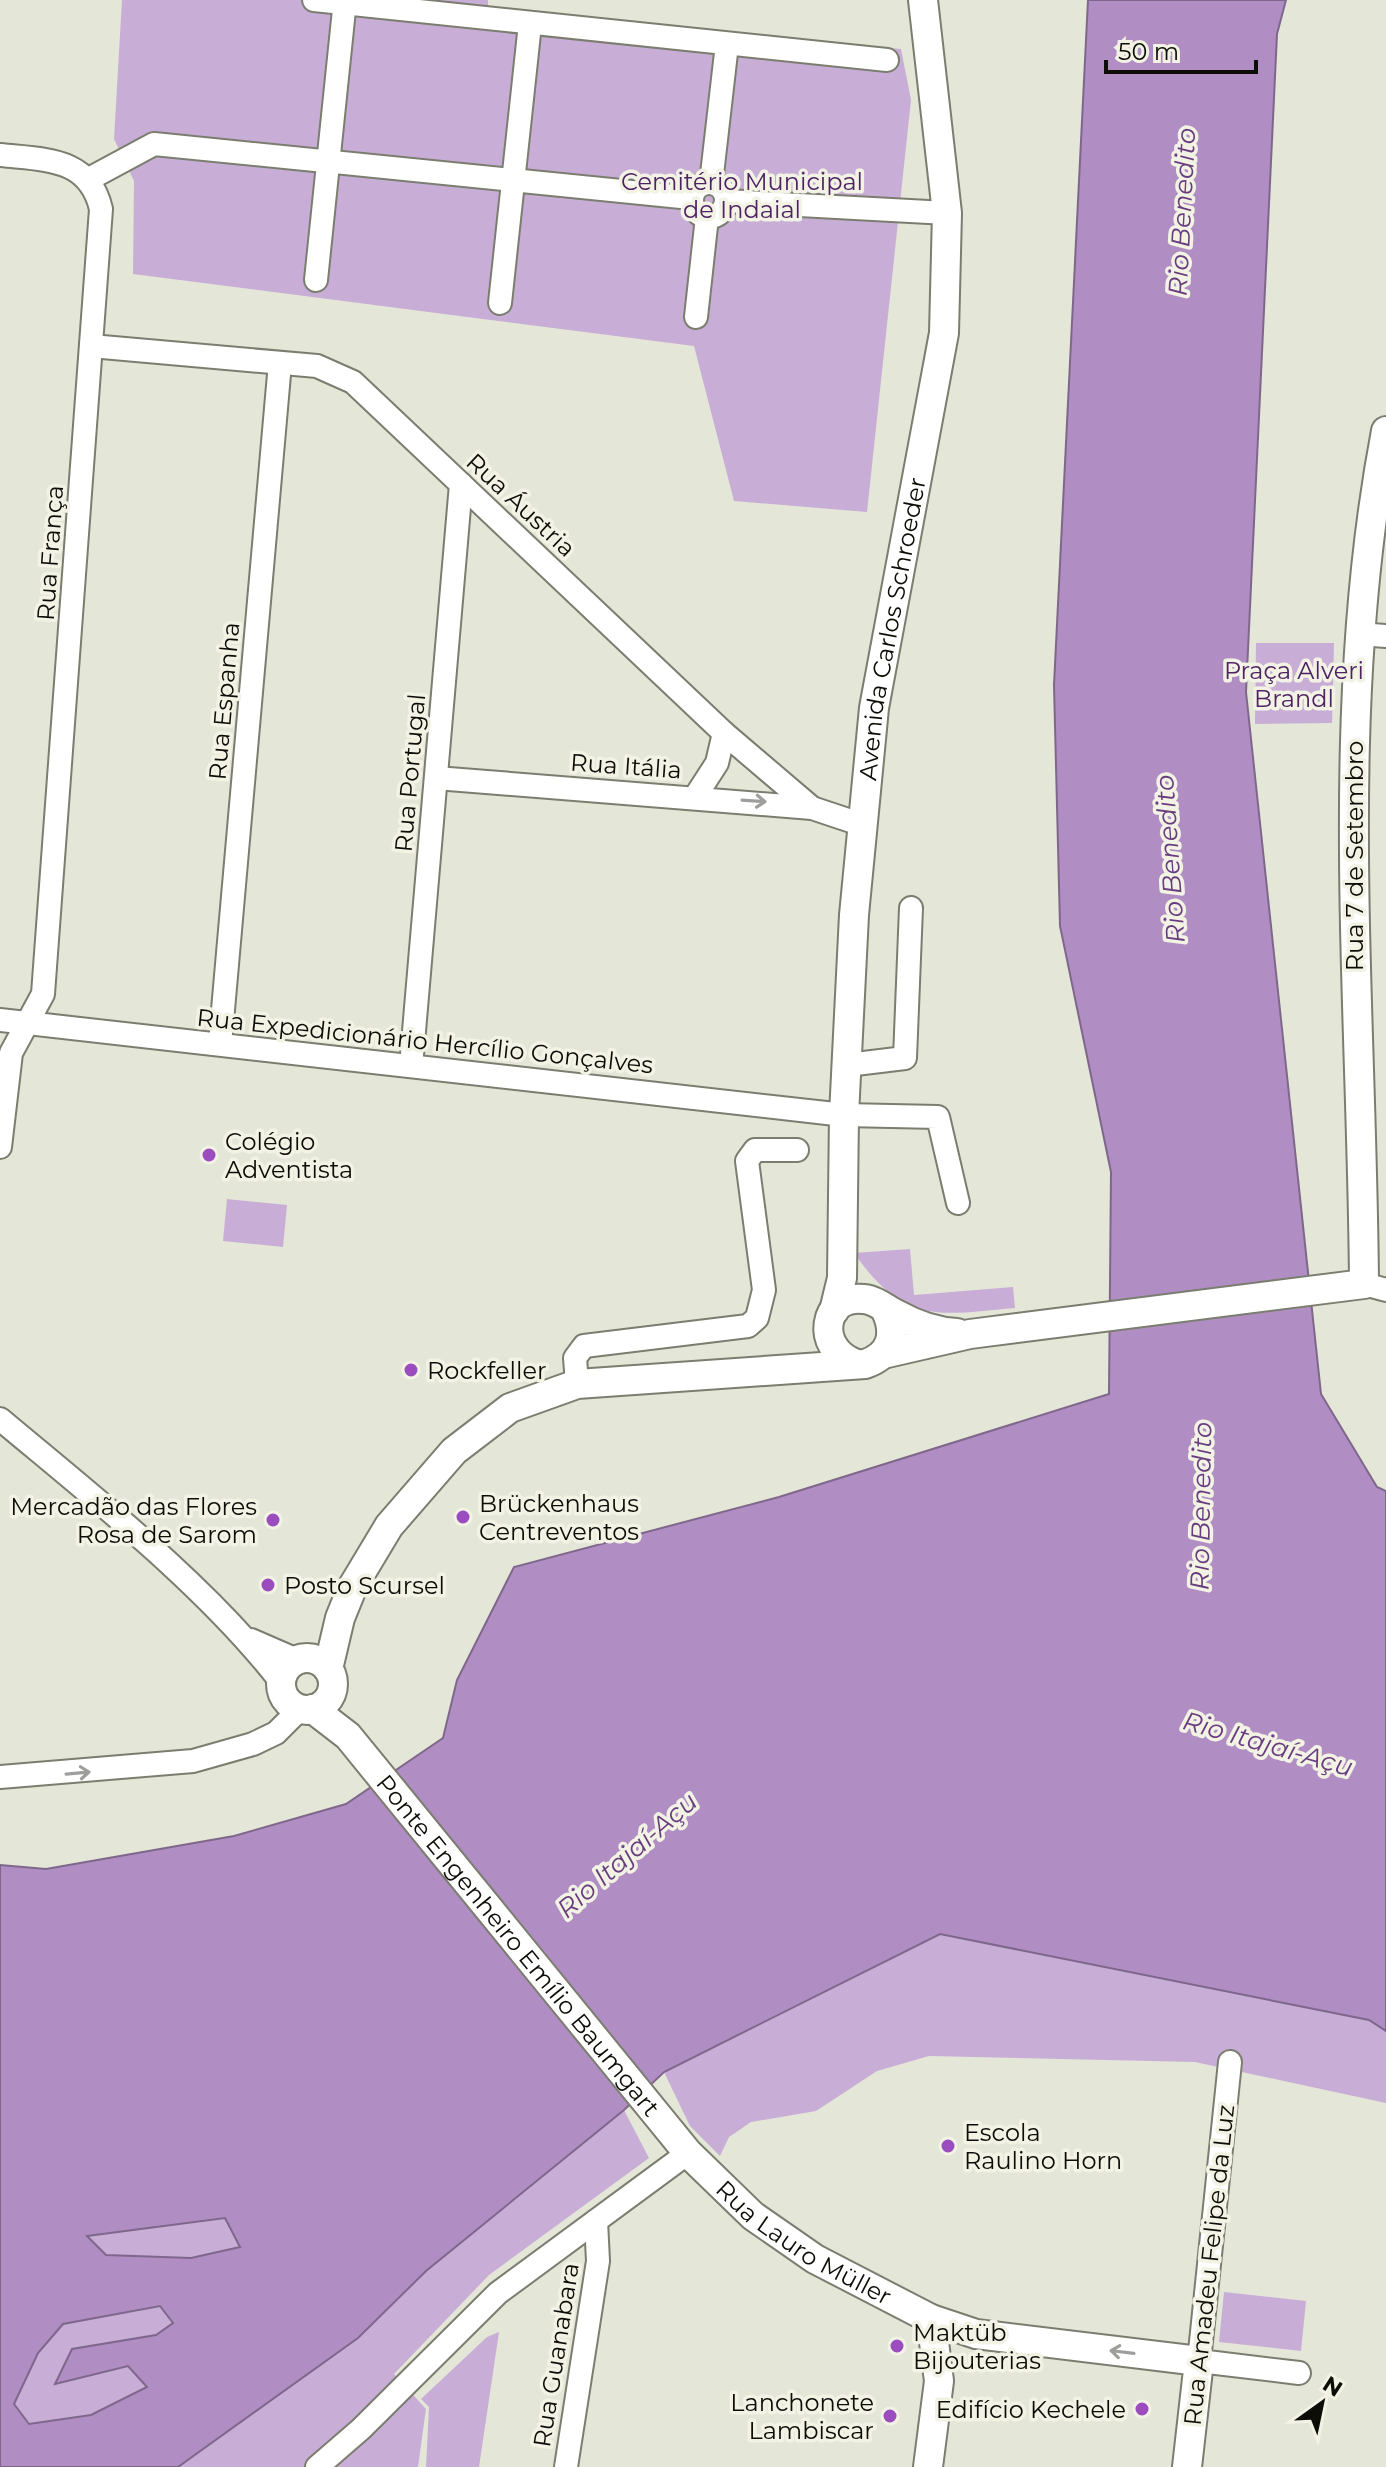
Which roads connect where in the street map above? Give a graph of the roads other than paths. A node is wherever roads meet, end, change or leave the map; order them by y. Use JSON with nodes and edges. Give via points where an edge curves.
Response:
{"nodes":[{"id":1,"x":314,"y":0,"type":"edge"},
{"id":2,"x":923,"y":0,"type":"edge"},
{"id":3,"x":345,"y":2,"type":"edge"},
{"id":4,"x":530,"y":24,"type":"junction"},
{"id":5,"x":727,"y":44,"type":"junction"},
{"id":6,"x":887,"y":60,"type":"dead end"},
{"id":7,"x":0,"y":155,"type":"edge"},
{"id":8,"x":328,"y":162,"type":"junction"},
{"id":9,"x":89,"y":179,"type":"junction"},
{"id":10,"x":516,"y":182,"type":"junction"},
{"id":11,"x":711,"y":183,"type":"junction"},
{"id":12,"x":691,"y":198,"type":"junction"},
{"id":13,"x":726,"y":201,"type":"junction"},
{"id":14,"x":947,"y":213,"type":"junction"},
{"id":15,"x":707,"y":217,"type":"junction"},
{"id":16,"x":316,"y":280,"type":"dead end"},
{"id":17,"x":500,"y":303,"type":"dead end"},
{"id":18,"x":696,"y":317,"type":"dead end"},
{"id":19,"x":91,"y":346,"type":"junction"},
{"id":20,"x":280,"y":363,"type":"junction"},
{"id":21,"x":1386,"y":431,"type":"edge"},
{"id":22,"x":461,"y":484,"type":"junction"},
{"id":23,"x":1378,"y":523,"type":"edge"},
{"id":24,"x":1372,"y":635,"type":"edge"},
{"id":25,"x":724,"y":733,"type":"junction"},
{"id":26,"x":436,"y":778,"type":"junction"},
{"id":27,"x":695,"y":797,"type":"junction"},
{"id":28,"x":812,"y":808,"type":"junction"},
{"id":29,"x":863,"y":825,"type":"junction"},
{"id":30,"x":911,"y":908,"type":"dead end"},
{"id":31,"x":0,"y":1020,"type":"edge"},
{"id":32,"x":27,"y":1023,"type":"junction"},
{"id":33,"x":220,"y":1044,"type":"junction"},
{"id":34,"x":847,"y":1065,"type":"junction"},
{"id":35,"x":411,"y":1066,"type":"junction"},
{"id":36,"x":844,"y":1115,"type":"junction"},
{"id":37,"x":0,"y":1147,"type":"edge"},
{"id":38,"x":797,"y":1150,"type":"dead end"},
{"id":39,"x":958,"y":1203,"type":"dead end"},
{"id":40,"x":843,"y":1260,"type":"junction"},
{"id":41,"x":1375,"y":1287,"type":"edge"},
{"id":42,"x":880,"y":1305,"type":"junction"},
{"id":43,"x":831,"y":1316,"type":"junction"},
{"id":44,"x":970,"y":1334,"type":"junction"},
{"id":45,"x":883,"y":1354,"type":"junction"},
{"id":46,"x":854,"y":1363,"type":"junction"},
{"id":47,"x":754,"y":1370,"type":"junction"},
{"id":48,"x":577,"y":1384,"type":"junction"},
{"id":49,"x":0,"y":1419,"type":"edge"},
{"id":50,"x":309,"y":1683,"type":"junction"},
{"id":51,"x":0,"y":1777,"type":"edge"},
{"id":52,"x":1230,"y":2062,"type":"dead end"},
{"id":53,"x":688,"y":2153,"type":"junction"},
{"id":54,"x":596,"y":2221,"type":"junction"},
{"id":55,"x":931,"y":2319,"type":"junction"},
{"id":56,"x":976,"y":2334,"type":"junction"},
{"id":57,"x":1199,"y":2361,"type":"junction"},
{"id":58,"x":1299,"y":2373,"type":"dead end"},
{"id":59,"x":939,"y":2381,"type":"junction"},
{"id":60,"x":317,"y":2467,"type":"edge"},
{"id":61,"x":566,"y":2467,"type":"edge"},
{"id":62,"x":928,"y":2467,"type":"edge"},
{"id":63,"x":1187,"y":2467,"type":"edge"}],
"edges":[{"from":1,"to":3,"type":"street"},
{"from":2,"to":14,"type":"main road","name":"Avenida Carlos Schroeder"},
{"from":3,"to":4,"type":"street"},
{"from":3,"to":8,"type":"street"},
{"from":4,"to":5,"type":"street"},
{"from":4,"to":10,"type":"street"},
{"from":5,"to":6,"type":"street"},
{"from":5,"to":11,"type":"street"},
{"from":7,"to":9,"type":"street","via":[[57,163]]},
{"from":8,"to":9,"type":"street","via":[[154,144]]},
{"from":8,"to":10,"type":"street"},
{"from":8,"to":16,"type":"street"},
{"from":9,"to":19,"type":"street","name":"Rua França","via":[[101,209]]},
{"from":10,"to":12,"type":"street"},
{"from":10,"to":17,"type":"street"},
{"from":11,"to":12,"type":"street","via":[[696,188]]},
{"from":11,"to":13,"type":"street","via":[[724,191]]},
{"from":12,"to":15,"type":"street","via":[[694,208]]},
{"from":13,"to":14,"type":"street"},
{"from":13,"to":15,"type":"street","via":[[722,211]]},
{"from":14,"to":29,"type":"main road","name":"Avenida Carlos Schroeder","via":[[940,367],[884,647]]},
{"from":15,"to":18,"type":"street"},
{"from":19,"to":20,"type":"street","name":"Rua Áustria"},
{"from":19,"to":32,"type":"street","name":"Rua França","via":[[43,994]]},
{"from":20,"to":22,"type":"street","name":"Rua Áustria","via":[[317,366],[353,382]]},
{"from":20,"to":33,"type":"street","name":"Rua Espanha"},
{"from":21,"to":23,"type":"main road","name":"Rua 7 de Setembro"},
{"from":22,"to":25,"type":"street","name":"Rua Áustria"},
{"from":22,"to":26,"type":"street","name":"Rua Portugal"},
{"from":23,"to":24,"type":"main road","name":"Rua 7 de Setembro"},
{"from":24,"to":41,"type":"main road","name":"Rua 7 de Setembro","via":[[1353,754],[1353,900]]},
{"from":25,"to":27,"type":"street","via":[[717,763]]},
{"from":25,"to":28,"type":"street","name":"Rua Áustria"},
{"from":26,"to":27,"type":"street","name":"Rua Itália"},
{"from":26,"to":35,"type":"street","name":"Rua Portugal"},
{"from":27,"to":28,"type":"street","name":"Rua Itália","one_way":true},
{"from":28,"to":29,"type":"street","name":"Rua Áustria"},
{"from":29,"to":34,"type":"main road","name":"Avenida Carlos Schroeder"},
{"from":30,"to":34,"type":"street","via":[[905,1058]]},
{"from":31,"to":32,"type":"street","name":"Rua Expedicionário Hercílio Gonçalves"},
{"from":32,"to":33,"type":"street","name":"Rua Expedicionário Hercílio Gonçalves"},
{"from":32,"to":37,"type":"street","name":"Rua França","via":[[11,1053]]},
{"from":33,"to":35,"type":"street","name":"Rua Expedicionário Hercílio Gonçalves"},
{"from":34,"to":36,"type":"main road","name":"Avenida Carlos Schroeder"},
{"from":35,"to":36,"type":"street","name":"Rua Expedicionário Hercílio Gonçalves"},
{"from":36,"to":39,"type":"street","name":"Rua Expedicionário Hercílio Gonçalves","via":[[938,1117]]},
{"from":36,"to":40,"type":"main road","name":"Avenida Carlos Schroeder"},
{"from":38,"to":48,"type":"street","via":[[755,1150],[747,1161],[764,1290],[757,1318],[748,1326],[584,1346],[575,1358]]},
{"from":40,"to":42,"type":"main road","via":[[850,1277]]},
{"from":40,"to":43,"type":"main road","name":"Avenida Carlos Schroeder"},
{"from":41,"to":44,"type":"main road","via":[[1318,1288]]},
{"from":42,"to":43,"type":"main road","via":[[852,1299]]},
{"from":42,"to":44,"type":"main road","via":[[927,1327]]},
{"from":42,"to":45,"type":"main road","via":[[892,1332]]},
{"from":43,"to":46,"type":"main road","via":[[829,1342]]},
{"from":43,"to":47,"type":"main road","via":[[796,1352]]},
{"from":44,"to":45,"type":"main road"},
{"from":45,"to":46,"type":"main road"},
{"from":46,"to":47,"type":"main road"},
{"from":47,"to":48,"type":"main road"},
{"from":48,"to":50,"type":"main road","via":[[510,1408],[454,1451],[366,1561]]},
{"from":49,"to":50,"type":"street","via":[[246,1638]]},
{"from":51,"to":50,"type":"street","one_way":true,"via":[[193,1761],[253,1744],[276,1733]]},
{"from":50,"to":53,"type":"main road","name":"Ponte Engenheiro Emílio Baumgart"},
{"from":52,"to":57,"type":"street","name":"Rua Amadeu Felipe da Luz"},
{"from":53,"to":54,"type":"street"},
{"from":53,"to":55,"type":"main road","name":"Rua Lauro Müller","via":[[778,2237]]},
{"from":54,"to":60,"type":"street","via":[[498,2293]]},
{"from":54,"to":61,"type":"street","name":"Rua Guanabara","via":[[598,2261]]},
{"from":55,"to":56,"type":"main road","name":"Rua Lauro Müller"},
{"from":55,"to":59,"type":"main road"},
{"from":57,"to":56,"type":"main road","name":"Rua Lauro Müller","one_way":true},
{"from":56,"to":59,"type":"main road"},
{"from":57,"to":58,"type":"street"},
{"from":57,"to":63,"type":"main road","name":"Rua Amadeu Felipe da Luz"},
{"from":59,"to":62,"type":"main road"}]}
